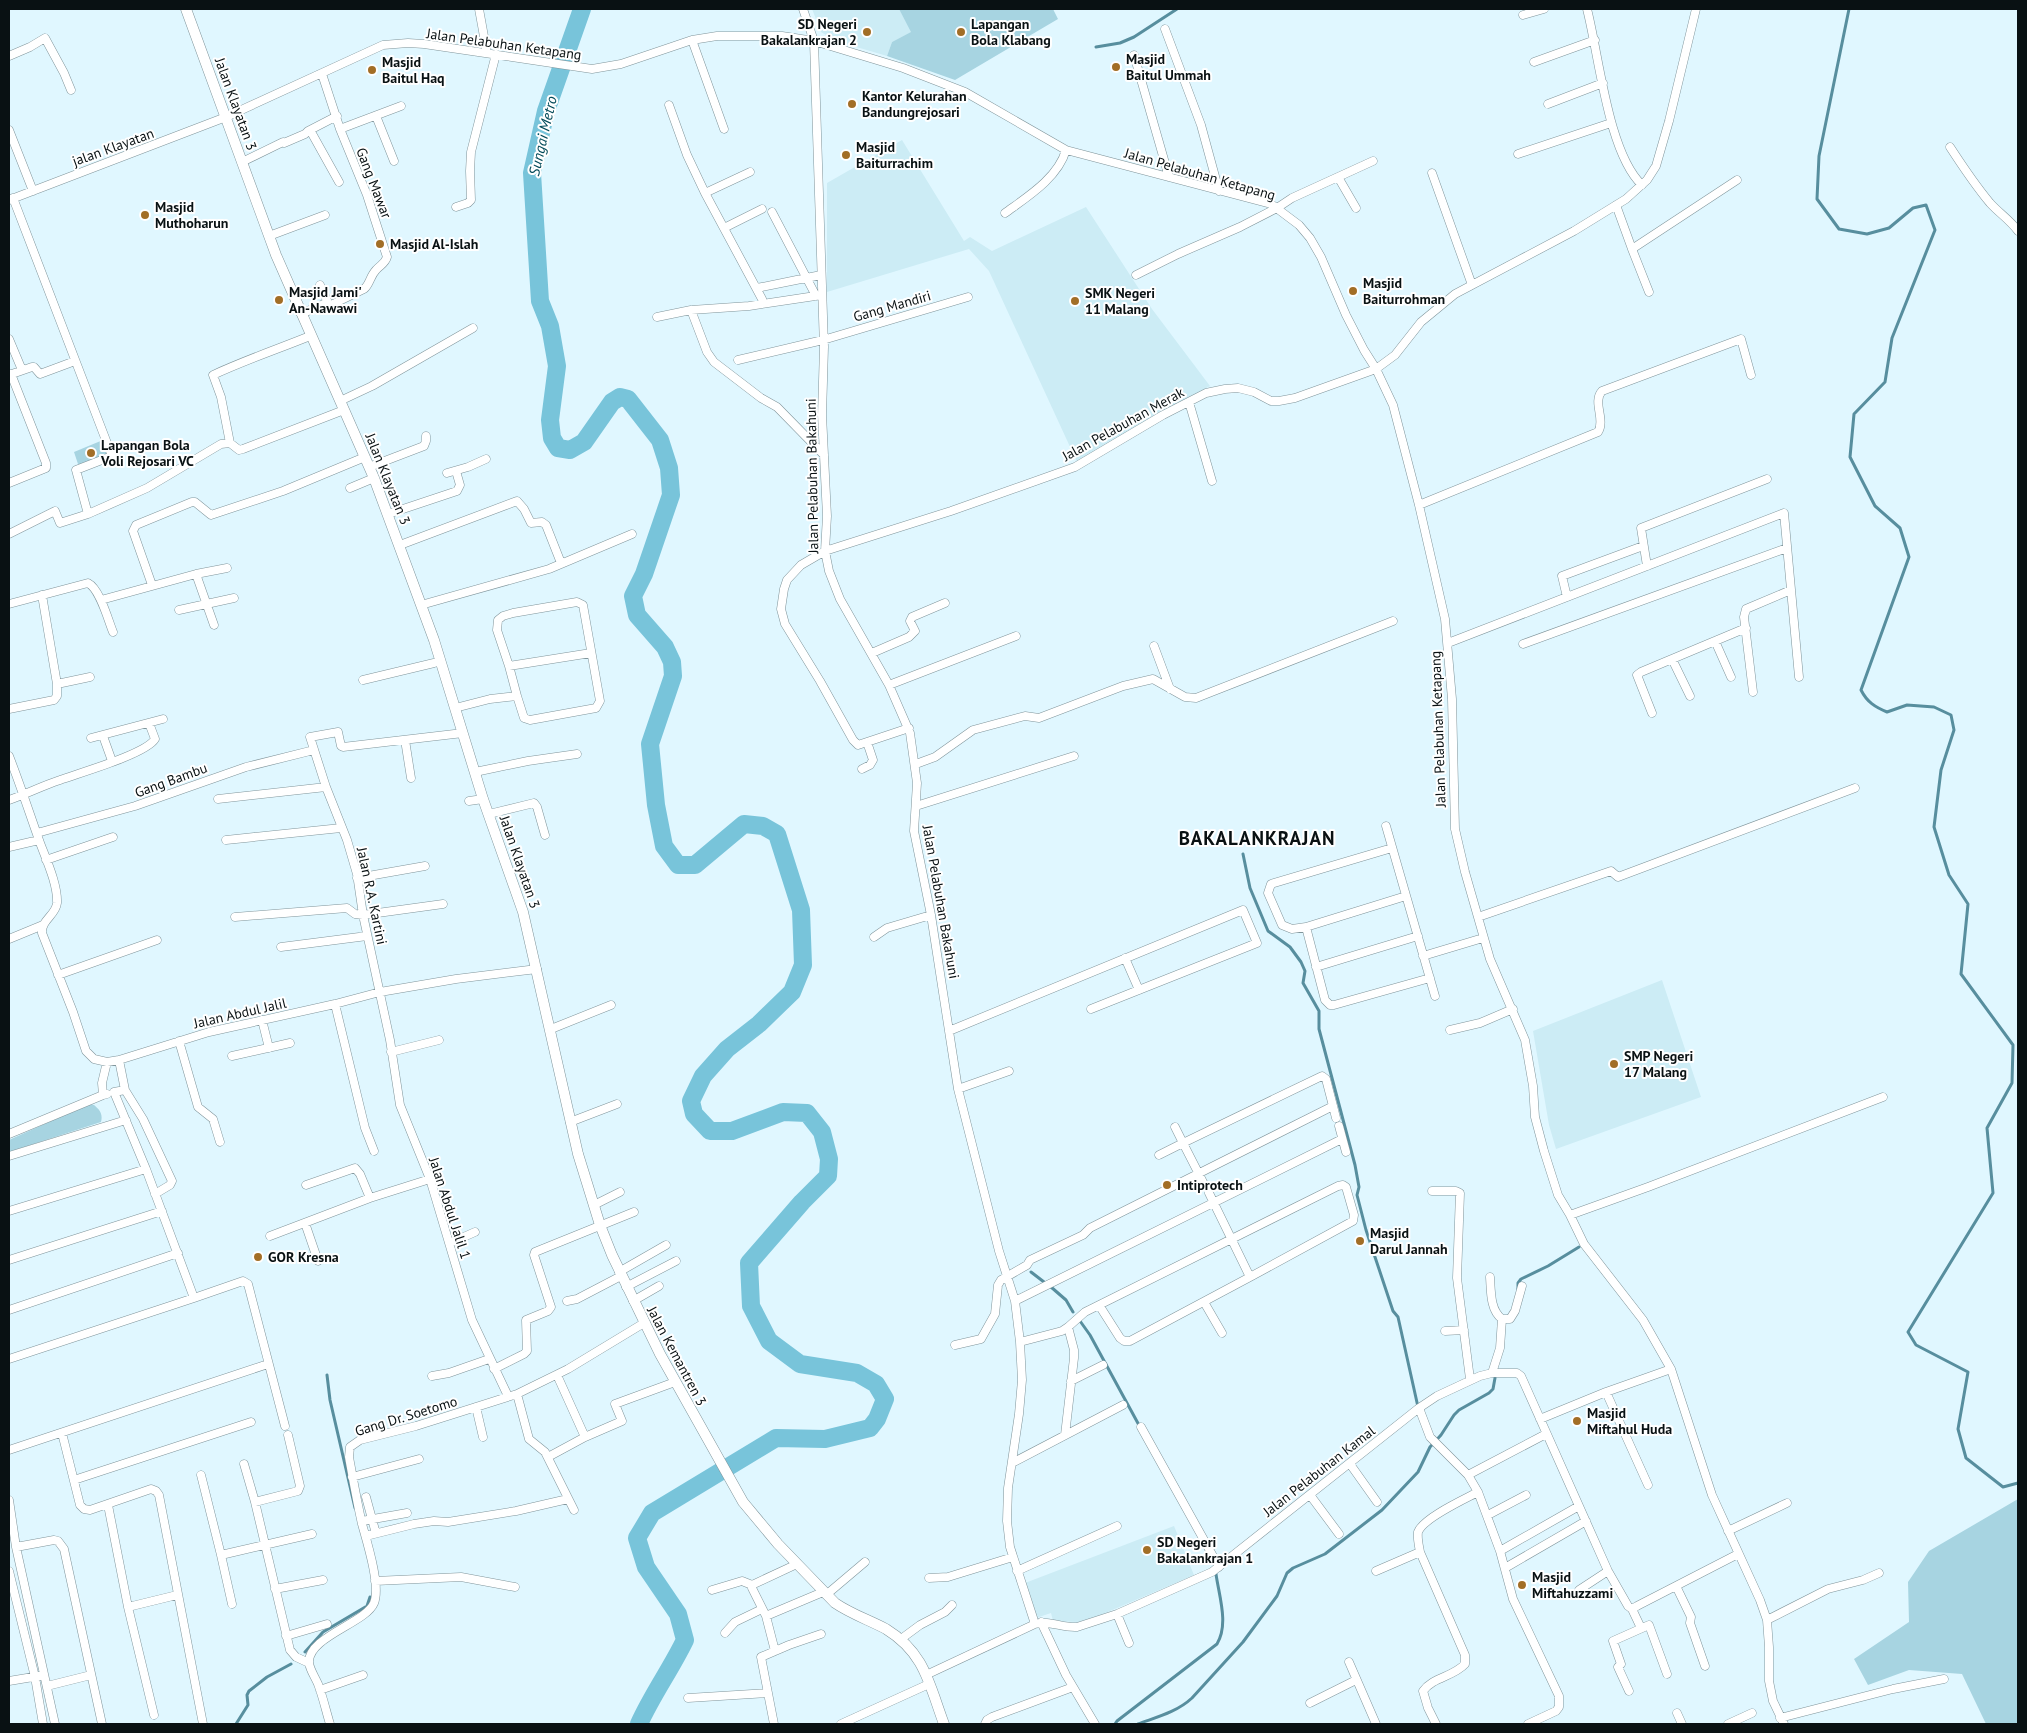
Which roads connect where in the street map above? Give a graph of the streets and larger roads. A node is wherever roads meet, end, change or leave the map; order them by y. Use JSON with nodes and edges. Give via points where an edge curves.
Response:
{"nodes":[{"id":1,"x":186,"y":9,"type":"edge"},
{"id":2,"x":479,"y":9,"type":"edge"},
{"id":3,"x":803,"y":9,"type":"edge"},
{"id":4,"x":1544,"y":9,"type":"edge"},
{"id":5,"x":1587,"y":9,"type":"edge"},
{"id":6,"x":1696,"y":9,"type":"edge"},
{"id":7,"x":1523,"y":15,"type":"dead end"},
{"id":8,"x":1165,"y":29,"type":"dead end"},
{"id":9,"x":692,"y":40,"type":"junction"},
{"id":10,"x":1595,"y":40,"type":"junction"},
{"id":11,"x":814,"y":41,"type":"junction"},
{"id":12,"x":487,"y":53,"type":"junction"},
{"id":13,"x":496,"y":54,"type":"junction"},
{"id":14,"x":1134,"y":55,"type":"dead end"},
{"id":15,"x":9,"y":56,"type":"edge"},
{"id":16,"x":1534,"y":62,"type":"dead end"},
{"id":17,"x":322,"y":74,"type":"junction"},
{"id":18,"x":1603,"y":84,"type":"junction"},
{"id":19,"x":71,"y":90,"type":"dead end"},
{"id":20,"x":1548,"y":104,"type":"dead end"},
{"id":21,"x":669,"y":105,"type":"dead end"},
{"id":22,"x":401,"y":106,"type":"dead end"},
{"id":23,"x":336,"y":116,"type":"junction"},
{"id":24,"x":376,"y":116,"type":"junction"},
{"id":25,"x":226,"y":117,"type":"junction"},
{"id":26,"x":1611,"y":123,"type":"junction"},
{"id":27,"x":724,"y":128,"type":"dead end"},
{"id":28,"x":340,"y":129,"type":"junction"},
{"id":29,"x":9,"y":130,"type":"edge"},
{"id":30,"x":310,"y":130,"type":"junction"},
{"id":31,"x":1950,"y":147,"type":"dead end"},
{"id":32,"x":1066,"y":150,"type":"junction"},
{"id":33,"x":1518,"y":154,"type":"dead end"},
{"id":34,"x":394,"y":161,"type":"dead end"},
{"id":35,"x":1373,"y":161,"type":"dead end"},
{"id":36,"x":242,"y":162,"type":"junction"},
{"id":37,"x":750,"y":172,"type":"dead end"},
{"id":38,"x":1432,"y":173,"type":"dead end"},
{"id":39,"x":1169,"y":177,"type":"junction"},
{"id":40,"x":1338,"y":177,"type":"junction"},
{"id":41,"x":1737,"y":180,"type":"dead end"},
{"id":42,"x":339,"y":182,"type":"dead end"},
{"id":43,"x":1642,"y":184,"type":"junction"},
{"id":44,"x":32,"y":191,"type":"junction"},
{"id":45,"x":1219,"y":192,"type":"junction"},
{"id":46,"x":705,"y":193,"type":"junction"},
{"id":47,"x":11,"y":199,"type":"edge"},
{"id":48,"x":1616,"y":205,"type":"junction"},
{"id":49,"x":456,"y":207,"type":"dead end"},
{"id":50,"x":1277,"y":208,"type":"junction"},
{"id":51,"x":1356,"y":208,"type":"dead end"},
{"id":52,"x":762,"y":210,"type":"dead end"},
{"id":53,"x":772,"y":212,"type":"dead end"},
{"id":54,"x":1005,"y":213,"type":"dead end"},
{"id":55,"x":325,"y":215,"type":"dead end"},
{"id":56,"x":724,"y":228,"type":"junction"},
{"id":57,"x":2018,"y":231,"type":"edge"},
{"id":58,"x":269,"y":236,"type":"junction"},
{"id":59,"x":1632,"y":249,"type":"junction"},
{"id":60,"x":821,"y":275,"type":"junction"},
{"id":61,"x":1136,"y":275,"type":"dead end"},
{"id":62,"x":806,"y":278,"type":"junction"},
{"id":63,"x":320,"y":285,"type":"dead end"},
{"id":64,"x":1472,"y":285,"type":"junction"},
{"id":65,"x":757,"y":288,"type":"junction"},
{"id":66,"x":1650,"y":292,"type":"dead end"},
{"id":67,"x":819,"y":296,"type":"junction"},
{"id":68,"x":968,"y":297,"type":"dead end"},
{"id":69,"x":762,"y":299,"type":"dead end"},
{"id":70,"x":329,"y":305,"type":"junction"},
{"id":71,"x":691,"y":310,"type":"junction"},
{"id":72,"x":301,"y":314,"type":"junction"},
{"id":73,"x":657,"y":317,"type":"dead end"},
{"id":74,"x":473,"y":328,"type":"dead end"},
{"id":75,"x":310,"y":336,"type":"junction"},
{"id":76,"x":9,"y":339,"type":"edge"},
{"id":77,"x":823,"y":340,"type":"junction"},
{"id":78,"x":76,"y":360,"type":"junction"},
{"id":79,"x":738,"y":360,"type":"dead end"},
{"id":80,"x":1376,"y":369,"type":"junction"},
{"id":81,"x":22,"y":370,"type":"junction"},
{"id":82,"x":10,"y":374,"type":"edge"},
{"id":83,"x":1751,"y":375,"type":"dead end"},
{"id":84,"x":1189,"y":402,"type":"junction"},
{"id":85,"x":342,"y":406,"type":"junction"},
{"id":86,"x":426,"y":436,"type":"dead end"},
{"id":87,"x":230,"y":443,"type":"junction"},
{"id":88,"x":824,"y":455,"type":"junction"},
{"id":89,"x":365,"y":457,"type":"junction"},
{"id":90,"x":486,"y":459,"type":"dead end"},
{"id":91,"x":369,"y":467,"type":"junction"},
{"id":92,"x":456,"y":471,"type":"junction"},
{"id":93,"x":447,"y":472,"type":"dead end"},
{"id":94,"x":374,"y":478,"type":"junction"},
{"id":95,"x":1766,"y":479,"type":"dead end"},
{"id":96,"x":1212,"y":481,"type":"dead end"},
{"id":97,"x":9,"y":483,"type":"edge"},
{"id":98,"x":350,"y":488,"type":"dead end"},
{"id":99,"x":1419,"y":506,"type":"junction"},
{"id":100,"x":88,"y":514,"type":"junction"},
{"id":101,"x":388,"y":514,"type":"junction"},
{"id":102,"x":9,"y":534,"type":"edge"},
{"id":103,"x":632,"y":534,"type":"dead end"},
{"id":104,"x":400,"y":545,"type":"junction"},
{"id":105,"x":1644,"y":546,"type":"junction"},
{"id":106,"x":1786,"y":548,"type":"junction"},
{"id":107,"x":825,"y":551,"type":"junction"},
{"id":108,"x":561,"y":563,"type":"junction"},
{"id":109,"x":1646,"y":566,"type":"junction"},
{"id":110,"x":227,"y":568,"type":"dead end"},
{"id":111,"x":196,"y":574,"type":"junction"},
{"id":112,"x":152,"y":585,"type":"junction"},
{"id":113,"x":1791,"y":590,"type":"junction"},
{"id":114,"x":42,"y":595,"type":"junction"},
{"id":115,"x":1567,"y":597,"type":"junction"},
{"id":116,"x":234,"y":598,"type":"dead end"},
{"id":117,"x":101,"y":600,"type":"junction"},
{"id":118,"x":205,"y":603,"type":"junction"},
{"id":119,"x":944,"y":603,"type":"dead end"},
{"id":120,"x":9,"y":604,"type":"edge"},
{"id":121,"x":421,"y":605,"type":"junction"},
{"id":122,"x":179,"y":610,"type":"dead end"},
{"id":123,"x":1393,"y":621,"type":"dead end"},
{"id":124,"x":214,"y":624,"type":"dead end"},
{"id":125,"x":1746,"y":628,"type":"junction"},
{"id":126,"x":113,"y":632,"type":"dead end"},
{"id":127,"x":1016,"y":636,"type":"dead end"},
{"id":128,"x":1715,"y":640,"type":"junction"},
{"id":129,"x":1448,"y":643,"type":"junction"},
{"id":130,"x":1522,"y":644,"type":"dead end"},
{"id":131,"x":1154,"y":646,"type":"dead end"},
{"id":132,"x":591,"y":653,"type":"junction"},
{"id":133,"x":872,"y":653,"type":"junction"},
{"id":134,"x":1672,"y":659,"type":"junction"},
{"id":135,"x":434,"y":663,"type":"dead end"},
{"id":136,"x":509,"y":666,"type":"junction"},
{"id":137,"x":1731,"y":677,"type":"dead end"},
{"id":138,"x":1799,"y":677,"type":"dead end"},
{"id":139,"x":90,"y":678,"type":"dead end"},
{"id":140,"x":363,"y":680,"type":"dead end"},
{"id":141,"x":57,"y":684,"type":"junction"},
{"id":142,"x":889,"y":685,"type":"junction"},
{"id":143,"x":1170,"y":689,"type":"junction"},
{"id":144,"x":1753,"y":692,"type":"dead end"},
{"id":145,"x":517,"y":696,"type":"junction"},
{"id":146,"x":1690,"y":696,"type":"dead end"},
{"id":147,"x":9,"y":708,"type":"edge"},
{"id":148,"x":455,"y":708,"type":"junction"},
{"id":149,"x":1652,"y":713,"type":"dead end"},
{"id":150,"x":163,"y":719,"type":"dead end"},
{"id":151,"x":149,"y":723,"type":"junction"},
{"id":152,"x":909,"y":728,"type":"junction"},
{"id":153,"x":463,"y":733,"type":"junction"},
{"id":154,"x":103,"y":736,"type":"junction"},
{"id":155,"x":90,"y":738,"type":"dead end"},
{"id":156,"x":405,"y":740,"type":"junction"},
{"id":157,"x":867,"y":742,"type":"junction"},
{"id":158,"x":314,"y":750,"type":"junction"},
{"id":159,"x":577,"y":754,"type":"dead end"},
{"id":160,"x":9,"y":756,"type":"edge"},
{"id":161,"x":1074,"y":756,"type":"dead end"},
{"id":162,"x":112,"y":761,"type":"junction"},
{"id":163,"x":916,"y":764,"type":"junction"},
{"id":164,"x":862,"y":769,"type":"dead end"},
{"id":165,"x":12,"y":771,"type":"edge"},
{"id":166,"x":475,"y":772,"type":"junction"},
{"id":167,"x":411,"y":778,"type":"dead end"},
{"id":168,"x":326,"y":787,"type":"junction"},
{"id":169,"x":1855,"y":788,"type":"dead end"},
{"id":170,"x":24,"y":794,"type":"junction"},
{"id":171,"x":218,"y":799,"type":"dead end"},
{"id":172,"x":483,"y":799,"type":"junction"},
{"id":173,"x":9,"y":800,"type":"edge"},
{"id":174,"x":469,"y":802,"type":"dead end"},
{"id":175,"x":916,"y":806,"type":"junction"},
{"id":176,"x":489,"y":814,"type":"junction"},
{"id":177,"x":1386,"y":826,"type":"dead end"},
{"id":178,"x":341,"y":828,"type":"junction"},
{"id":179,"x":545,"y":835,"type":"dead end"},
{"id":180,"x":38,"y":837,"type":"junction"},
{"id":181,"x":113,"y":837,"type":"dead end"},
{"id":182,"x":226,"y":840,"type":"dead end"},
{"id":183,"x":9,"y":847,"type":"edge"},
{"id":184,"x":1392,"y":848,"type":"junction"},
{"id":185,"x":46,"y":860,"type":"junction"},
{"id":186,"x":425,"y":866,"type":"dead end"},
{"id":187,"x":357,"y":878,"type":"junction"},
{"id":188,"x":1406,"y":896,"type":"junction"},
{"id":189,"x":443,"y":904,"type":"dead end"},
{"id":190,"x":363,"y":915,"type":"junction"},
{"id":191,"x":931,"y":915,"type":"junction"},
{"id":192,"x":235,"y":917,"type":"dead end"},
{"id":193,"x":1478,"y":917,"type":"junction"},
{"id":194,"x":43,"y":925,"type":"junction"},
{"id":195,"x":1306,"y":927,"type":"junction"},
{"id":196,"x":367,"y":936,"type":"junction"},
{"id":197,"x":1418,"y":936,"type":"junction"},
{"id":198,"x":874,"y":937,"type":"dead end"},
{"id":199,"x":1483,"y":938,"type":"junction"},
{"id":200,"x":9,"y":939,"type":"edge"},
{"id":201,"x":156,"y":940,"type":"dead end"},
{"id":202,"x":281,"y":947,"type":"dead end"},
{"id":203,"x":1423,"y":956,"type":"junction"},
{"id":204,"x":1125,"y":958,"type":"junction"},
{"id":205,"x":1316,"y":967,"type":"junction"},
{"id":206,"x":537,"y":969,"type":"junction"},
{"id":207,"x":58,"y":974,"type":"junction"},
{"id":208,"x":1430,"y":978,"type":"junction"},
{"id":209,"x":1139,"y":990,"type":"junction"},
{"id":210,"x":380,"y":992,"type":"junction"},
{"id":211,"x":1435,"y":996,"type":"dead end"},
{"id":212,"x":335,"y":1004,"type":"junction"},
{"id":213,"x":611,"y":1005,"type":"dead end"},
{"id":214,"x":1513,"y":1008,"type":"junction"},
{"id":215,"x":1091,"y":1009,"type":"dead end"},
{"id":216,"x":262,"y":1020,"type":"junction"},
{"id":217,"x":551,"y":1028,"type":"junction"},
{"id":218,"x":1450,"y":1030,"type":"dead end"},
{"id":219,"x":948,"y":1031,"type":"junction"},
{"id":220,"x":439,"y":1040,"type":"dead end"},
{"id":221,"x":179,"y":1041,"type":"junction"},
{"id":222,"x":290,"y":1043,"type":"dead end"},
{"id":223,"x":269,"y":1048,"type":"junction"},
{"id":224,"x":392,"y":1052,"type":"junction"},
{"id":225,"x":232,"y":1056,"type":"dead end"},
{"id":226,"x":119,"y":1060,"type":"junction"},
{"id":227,"x":107,"y":1062,"type":"junction"},
{"id":228,"x":1009,"y":1071,"type":"dead end"},
{"id":229,"x":958,"y":1089,"type":"junction"},
{"id":230,"x":125,"y":1090,"type":"junction"},
{"id":231,"x":114,"y":1092,"type":"junction"},
{"id":232,"x":102,"y":1095,"type":"junction"},
{"id":233,"x":1883,"y":1098,"type":"dead end"},
{"id":234,"x":617,"y":1104,"type":"dead end"},
{"id":235,"x":1333,"y":1106,"type":"junction"},
{"id":236,"x":126,"y":1120,"type":"junction"},
{"id":237,"x":570,"y":1122,"type":"junction"},
{"id":238,"x":1175,"y":1127,"type":"dead end"},
{"id":239,"x":9,"y":1134,"type":"edge"},
{"id":240,"x":1342,"y":1139,"type":"junction"},
{"id":241,"x":220,"y":1142,"type":"dead end"},
{"id":242,"x":1184,"y":1143,"type":"junction"},
{"id":243,"x":374,"y":1151,"type":"dead end"},
{"id":244,"x":1346,"y":1152,"type":"dead end"},
{"id":245,"x":1159,"y":1155,"type":"dead end"},
{"id":246,"x":9,"y":1156,"type":"edge"},
{"id":247,"x":146,"y":1169,"type":"junction"},
{"id":248,"x":1200,"y":1174,"type":"junction"},
{"id":249,"x":430,"y":1180,"type":"junction"},
{"id":250,"x":306,"y":1185,"type":"dead end"},
{"id":251,"x":620,"y":1192,"type":"dead end"},
{"id":252,"x":1432,"y":1192,"type":"dead end"},
{"id":253,"x":155,"y":1194,"type":"junction"},
{"id":254,"x":370,"y":1198,"type":"junction"},
{"id":255,"x":1214,"y":1204,"type":"junction"},
{"id":256,"x":594,"y":1205,"type":"junction"},
{"id":257,"x":9,"y":1211,"type":"edge"},
{"id":258,"x":162,"y":1211,"type":"junction"},
{"id":259,"x":634,"y":1212,"type":"dead end"},
{"id":260,"x":1570,"y":1215,"type":"junction"},
{"id":261,"x":305,"y":1223,"type":"junction"},
{"id":262,"x":600,"y":1225,"type":"junction"},
{"id":263,"x":475,"y":1232,"type":"dead end"},
{"id":264,"x":270,"y":1236,"type":"dead end"},
{"id":265,"x":1230,"y":1239,"type":"junction"},
{"id":266,"x":450,"y":1243,"type":"junction"},
{"id":267,"x":666,"y":1245,"type":"dead end"},
{"id":268,"x":178,"y":1253,"type":"junction"},
{"id":269,"x":9,"y":1260,"type":"edge"},
{"id":270,"x":676,"y":1260,"type":"dead end"},
{"id":271,"x":318,"y":1261,"type":"dead end"},
{"id":272,"x":620,"y":1274,"type":"junction"},
{"id":273,"x":1007,"y":1276,"type":"junction"},
{"id":274,"x":1250,"y":1277,"type":"junction"},
{"id":275,"x":1490,"y":1277,"type":"dead end"},
{"id":276,"x":659,"y":1286,"type":"dead end"},
{"id":277,"x":1522,"y":1286,"type":"dead end"},
{"id":278,"x":626,"y":1287,"type":"junction"},
{"id":279,"x":194,"y":1298,"type":"junction"},
{"id":280,"x":632,"y":1301,"type":"junction"},
{"id":281,"x":1015,"y":1301,"type":"junction"},
{"id":282,"x":567,"y":1302,"type":"dead end"},
{"id":283,"x":1204,"y":1302,"type":"junction"},
{"id":284,"x":1099,"y":1305,"type":"junction"},
{"id":285,"x":9,"y":1310,"type":"edge"},
{"id":286,"x":1505,"y":1319,"type":"junction"},
{"id":287,"x":644,"y":1323,"type":"junction"},
{"id":288,"x":1068,"y":1327,"type":"junction"},
{"id":289,"x":1464,"y":1330,"type":"junction"},
{"id":290,"x":1445,"y":1332,"type":"dead end"},
{"id":291,"x":1222,"y":1333,"type":"dead end"},
{"id":292,"x":1020,"y":1342,"type":"junction"},
{"id":293,"x":955,"y":1345,"type":"dead end"},
{"id":294,"x":9,"y":1359,"type":"edge"},
{"id":295,"x":489,"y":1359,"type":"junction"},
{"id":296,"x":268,"y":1364,"type":"junction"},
{"id":297,"x":1103,"y":1365,"type":"dead end"},
{"id":298,"x":1671,"y":1368,"type":"junction"},
{"id":299,"x":494,"y":1369,"type":"junction"},
{"id":300,"x":1492,"y":1373,"type":"junction"},
{"id":301,"x":557,"y":1375,"type":"junction"},
{"id":302,"x":432,"y":1376,"type":"dead end"},
{"id":303,"x":1470,"y":1379,"type":"junction"},
{"id":304,"x":1071,"y":1381,"type":"junction"},
{"id":305,"x":675,"y":1382,"type":"junction"},
{"id":306,"x":1606,"y":1392,"type":"junction"},
{"id":307,"x":517,"y":1394,"type":"junction"},
{"id":308,"x":508,"y":1396,"type":"junction"},
{"id":309,"x":1123,"y":1405,"type":"dead end"},
{"id":310,"x":476,"y":1407,"type":"junction"},
{"id":311,"x":1419,"y":1408,"type":"junction"},
{"id":312,"x":1540,"y":1419,"type":"junction"},
{"id":313,"x":252,"y":1422,"type":"dead end"},
{"id":314,"x":285,"y":1426,"type":"dead end"},
{"id":315,"x":1141,"y":1427,"type":"dead end"},
{"id":316,"x":62,"y":1433,"type":"junction"},
{"id":317,"x":1546,"y":1434,"type":"junction"},
{"id":318,"x":288,"y":1435,"type":"dead end"},
{"id":319,"x":1065,"y":1435,"type":"junction"},
{"id":320,"x":483,"y":1437,"type":"dead end"},
{"id":321,"x":585,"y":1437,"type":"junction"},
{"id":322,"x":9,"y":1450,"type":"edge"},
{"id":323,"x":548,"y":1457,"type":"junction"},
{"id":324,"x":419,"y":1459,"type":"dead end"},
{"id":325,"x":1012,"y":1463,"type":"junction"},
{"id":326,"x":244,"y":1464,"type":"dead end"},
{"id":327,"x":1350,"y":1464,"type":"junction"},
{"id":328,"x":201,"y":1475,"type":"dead end"},
{"id":329,"x":1468,"y":1475,"type":"junction"},
{"id":330,"x":352,"y":1477,"type":"junction"},
{"id":331,"x":74,"y":1480,"type":"junction"},
{"id":332,"x":1648,"y":1485,"type":"dead end"},
{"id":333,"x":1478,"y":1492,"type":"junction"},
{"id":334,"x":1310,"y":1495,"type":"junction"},
{"id":335,"x":1526,"y":1495,"type":"dead end"},
{"id":336,"x":366,"y":1497,"type":"dead end"},
{"id":337,"x":568,"y":1499,"type":"junction"},
{"id":338,"x":9,"y":1500,"type":"edge"},
{"id":339,"x":255,"y":1502,"type":"junction"},
{"id":340,"x":1378,"y":1502,"type":"dead end"},
{"id":341,"x":1787,"y":1503,"type":"dead end"},
{"id":342,"x":108,"y":1504,"type":"junction"},
{"id":343,"x":1579,"y":1506,"type":"junction"},
{"id":344,"x":574,"y":1510,"type":"dead end"},
{"id":345,"x":407,"y":1513,"type":"dead end"},
{"id":346,"x":1488,"y":1515,"type":"junction"},
{"id":347,"x":373,"y":1519,"type":"junction"},
{"id":348,"x":1586,"y":1521,"type":"junction"},
{"id":349,"x":362,"y":1522,"type":"junction"},
{"id":350,"x":1117,"y":1526,"type":"dead end"},
{"id":351,"x":375,"y":1530,"type":"dead end"},
{"id":352,"x":1728,"y":1531,"type":"junction"},
{"id":353,"x":312,"y":1534,"type":"dead end"},
{"id":354,"x":1339,"y":1534,"type":"dead end"},
{"id":355,"x":12,"y":1536,"type":"edge"},
{"id":356,"x":366,"y":1536,"type":"junction"},
{"id":357,"x":16,"y":1546,"type":"junction"},
{"id":358,"x":265,"y":1546,"type":"junction"},
{"id":359,"x":1500,"y":1551,"type":"junction"},
{"id":360,"x":1420,"y":1552,"type":"junction"},
{"id":361,"x":1738,"y":1554,"type":"junction"},
{"id":362,"x":221,"y":1555,"type":"junction"},
{"id":363,"x":1013,"y":1556,"type":"junction"},
{"id":364,"x":865,"y":1562,"type":"dead end"},
{"id":365,"x":797,"y":1564,"type":"junction"},
{"id":366,"x":1219,"y":1567,"type":"junction"},
{"id":367,"x":1505,"y":1568,"type":"junction"},
{"id":368,"x":1017,"y":1570,"type":"junction"},
{"id":369,"x":9,"y":1571,"type":"edge"},
{"id":370,"x":1376,"y":1571,"type":"dead end"},
{"id":371,"x":1608,"y":1571,"type":"junction"},
{"id":372,"x":1878,"y":1573,"type":"dead end"},
{"id":373,"x":929,"y":1578,"type":"dead end"},
{"id":374,"x":323,"y":1580,"type":"dead end"},
{"id":375,"x":374,"y":1581,"type":"junction"},
{"id":376,"x":752,"y":1585,"type":"junction"},
{"id":377,"x":1676,"y":1586,"type":"junction"},
{"id":378,"x":515,"y":1587,"type":"dead end"},
{"id":379,"x":276,"y":1589,"type":"junction"},
{"id":380,"x":712,"y":1590,"type":"dead end"},
{"id":381,"x":1579,"y":1590,"type":"dead end"},
{"id":382,"x":824,"y":1593,"type":"junction"},
{"id":383,"x":178,"y":1595,"type":"junction"},
{"id":384,"x":232,"y":1604,"type":"dead end"},
{"id":385,"x":952,"y":1605,"type":"dead end"},
{"id":386,"x":128,"y":1607,"type":"junction"},
{"id":387,"x":1632,"y":1608,"type":"junction"},
{"id":388,"x":764,"y":1612,"type":"junction"},
{"id":389,"x":1117,"y":1614,"type":"junction"},
{"id":390,"x":1767,"y":1620,"type":"junction"},
{"id":391,"x":1038,"y":1623,"type":"junction"},
{"id":392,"x":327,"y":1624,"type":"dead end"},
{"id":393,"x":1641,"y":1628,"type":"junction"},
{"id":394,"x":726,"y":1633,"type":"dead end"},
{"id":395,"x":820,"y":1634,"type":"dead end"},
{"id":396,"x":286,"y":1636,"type":"junction"},
{"id":397,"x":901,"y":1639,"type":"junction"},
{"id":398,"x":1129,"y":1643,"type":"dead end"},
{"id":399,"x":775,"y":1651,"type":"junction"},
{"id":400,"x":1349,"y":1662,"type":"dead end"},
{"id":401,"x":309,"y":1663,"type":"junction"},
{"id":402,"x":1705,"y":1666,"type":"dead end"},
{"id":403,"x":1668,"y":1674,"type":"dead end"},
{"id":404,"x":45,"y":1675,"type":"junction"},
{"id":405,"x":362,"y":1675,"type":"dead end"},
{"id":406,"x":91,"y":1676,"type":"junction"},
{"id":407,"x":35,"y":1677,"type":"junction"},
{"id":408,"x":1944,"y":1679,"type":"dead end"},
{"id":409,"x":927,"y":1680,"type":"junction"},
{"id":410,"x":1356,"y":1680,"type":"junction"},
{"id":411,"x":9,"y":1681,"type":"edge"},
{"id":412,"x":47,"y":1686,"type":"junction"},
{"id":413,"x":1073,"y":1687,"type":"junction"},
{"id":414,"x":320,"y":1690,"type":"junction"},
{"id":415,"x":1629,"y":1691,"type":"dead end"},
{"id":416,"x":767,"y":1693,"type":"junction"},
{"id":417,"x":688,"y":1698,"type":"dead end"},
{"id":418,"x":1310,"y":1703,"type":"dead end"},
{"id":419,"x":1752,"y":1713,"type":"dead end"},
{"id":420,"x":1677,"y":1714,"type":"dead end"},
{"id":421,"x":154,"y":1715,"type":"dead end"},
{"id":422,"x":1782,"y":1721,"type":"edge"},
{"id":423,"x":43,"y":1724,"type":"edge"},
{"id":424,"x":55,"y":1724,"type":"edge"},
{"id":425,"x":102,"y":1724,"type":"edge"},
{"id":426,"x":203,"y":1724,"type":"edge"},
{"id":427,"x":330,"y":1724,"type":"edge"},
{"id":428,"x":774,"y":1724,"type":"edge"},
{"id":429,"x":841,"y":1724,"type":"edge"},
{"id":430,"x":944,"y":1724,"type":"edge"},
{"id":431,"x":984,"y":1724,"type":"edge"},
{"id":432,"x":1095,"y":1724,"type":"edge"},
{"id":433,"x":1376,"y":1724,"type":"edge"},
{"id":434,"x":1436,"y":1724,"type":"edge"},
{"id":435,"x":1528,"y":1724,"type":"edge"},
{"id":436,"x":1682,"y":1724,"type":"edge"},
{"id":437,"x":1728,"y":1724,"type":"edge"}],
"edges":[{"from":1,"to":25,"type":"street","name":"Jalan Klayatan 3"},
{"from":2,"to":12,"type":"street"},
{"from":3,"to":11,"type":"street","name":"Jalan Pelabuhan Bakahuni"},
{"from":4,"to":7,"type":"street"},
{"from":5,"to":10,"type":"street"},
{"from":6,"to":43,"type":"street","name":"Jalan Pelabuhan Merak","via":[[1656,166]]},
{"from":8,"to":45,"type":"street","via":[[1201,125]]},
{"from":9,"to":11,"type":"street","name":"Jalan Pelabuhan Ketapang","via":[[753,35]]},
{"from":9,"to":13,"type":"street","name":"Jalan Pelabuhan Ketapang","via":[[621,64],[584,68]]},
{"from":9,"to":27,"type":"street"},
{"from":10,"to":16,"type":"street"},
{"from":10,"to":18,"type":"street"},
{"from":11,"to":32,"type":"street","name":"Jalan Pelabuhan Ketapang","via":[[956,88]]},
{"from":11,"to":60,"type":"street","name":"Jalan Pelabuhan Bakahuni"},
{"from":12,"to":13,"type":"street","name":"Jalan Pelabuhan Ketapang"},
{"from":12,"to":17,"type":"street","name":"Jalan Pelabuhan Ketapang","via":[[391,43]]},
{"from":13,"to":49,"type":"street","via":[[471,152],[471,200]]},
{"from":14,"to":39,"type":"street"},
{"from":15,"to":19,"type":"street","via":[[45,38]]},
{"from":17,"to":23,"type":"street","name":"Gang Mawar"},
{"from":17,"to":25,"type":"street","name":"Jalan Pelabuhan Ketapang"},
{"from":18,"to":20,"type":"street"},
{"from":18,"to":26,"type":"street"},
{"from":21,"to":46,"type":"street"},
{"from":22,"to":24,"type":"street"},
{"from":23,"to":28,"type":"street","name":"Gang Mawar"},
{"from":23,"to":30,"type":"street"},
{"from":24,"to":28,"type":"street"},
{"from":24,"to":34,"type":"street","name":"Gang Mawar"},
{"from":25,"to":36,"type":"street","name":"Jalan Klayatan 3"},
{"from":25,"to":44,"type":"street","name":"jalan Klayatan"},
{"from":26,"to":33,"type":"street"},
{"from":26,"to":43,"type":"street","via":[[1626,163]]},
{"from":28,"to":70,"type":"street","name":"Gang Mawar","via":[[367,195],[387,257],[374,272],[368,286]]},
{"from":29,"to":44,"type":"street"},
{"from":30,"to":36,"type":"street"},
{"from":30,"to":42,"type":"street"},
{"from":31,"to":57,"type":"street","via":[[1972,182]]},
{"from":32,"to":39,"type":"street","name":"Jalan Pelabuhan Ketapang"},
{"from":32,"to":54,"type":"street","via":[[1056,170],[1045,182]]},
{"from":35,"to":40,"type":"street"},
{"from":36,"to":58,"type":"street","name":"Jalan Klayatan 3"},
{"from":37,"to":46,"type":"street"},
{"from":38,"to":64,"type":"street"},
{"from":39,"to":45,"type":"street","name":"Jalan Pelabuhan Ketapang"},
{"from":40,"to":50,"type":"street"},
{"from":40,"to":51,"type":"street"},
{"from":41,"to":59,"type":"street"},
{"from":43,"to":48,"type":"street","name":"Jalan Pelabuhan Merak"},
{"from":44,"to":47,"type":"street","name":"jalan Klayatan"},
{"from":45,"to":50,"type":"street","name":"Jalan Pelabuhan Ketapang"},
{"from":46,"to":56,"type":"street"},
{"from":47,"to":78,"type":"street"},
{"from":48,"to":59,"type":"street"},
{"from":48,"to":64,"type":"street","name":"Jalan Pelabuhan Merak"},
{"from":50,"to":61,"type":"street"},
{"from":50,"to":80,"type":"street","name":"Jalan Pelabuhan Ketapang","via":[[1310,238],[1359,342]]},
{"from":52,"to":56,"type":"street"},
{"from":53,"to":62,"type":"street"},
{"from":55,"to":58,"type":"street"},
{"from":56,"to":65,"type":"street"},
{"from":58,"to":72,"type":"street","name":"Jalan Klayatan 3"},
{"from":59,"to":66,"type":"street"},
{"from":60,"to":62,"type":"street"},
{"from":60,"to":67,"type":"street","name":"Jalan Pelabuhan Bakahuni"},
{"from":62,"to":65,"type":"street"},
{"from":62,"to":67,"type":"street"},
{"from":63,"to":70,"type":"street"},
{"from":64,"to":80,"type":"street","name":"Jalan Pelabuhan Merak","via":[[1428,316],[1395,355]]},
{"from":65,"to":69,"type":"street"},
{"from":67,"to":71,"type":"street"},
{"from":67,"to":77,"type":"street","name":"Jalan Pelabuhan Bakahuni"},
{"from":68,"to":77,"type":"street","name":"Gang Mandiri"},
{"from":70,"to":72,"type":"street","name":"Gang Mawar"},
{"from":71,"to":73,"type":"street"},
{"from":71,"to":88,"type":"street","via":[[714,362],[777,407]]},
{"from":72,"to":75,"type":"street","name":"Jalan Klayatan 3"},
{"from":74,"to":85,"type":"street"},
{"from":75,"to":85,"type":"street","name":"Jalan Klayatan 3"},
{"from":75,"to":87,"type":"street","via":[[213,375]]},
{"from":76,"to":81,"type":"street"},
{"from":77,"to":79,"type":"street","name":"Gang Mandiri"},
{"from":77,"to":88,"type":"street","name":"Jalan Pelabuhan Bakahuni"},
{"from":78,"to":81,"type":"street","via":[[40,374],[34,367]]},
{"from":78,"to":100,"type":"street","via":[[112,456],[76,470]]},
{"from":80,"to":84,"type":"street","name":"Jalan Pelabuhan Merak","via":[[1279,401],[1231,388],[1206,393]]},
{"from":80,"to":99,"type":"street","name":"Jalan Pelabuhan Ketapang","via":[[1393,405]]},
{"from":81,"to":82,"type":"street"},
{"from":82,"to":97,"type":"street","via":[[46,468]]},
{"from":83,"to":99,"type":"street","via":[[1741,339],[1602,391],[1598,400],[1601,427],[1598,432]]},
{"from":84,"to":96,"type":"street"},
{"from":84,"to":107,"type":"street","name":"Jalan Pelabuhan Merak","via":[[1056,475]]},
{"from":85,"to":87,"type":"street","via":[[239,450]]},
{"from":85,"to":89,"type":"street","name":"Jalan Klayatan 3"},
{"from":86,"to":91,"type":"street","via":[[424,446]]},
{"from":87,"to":100,"type":"street","via":[[217,446],[147,488]]},
{"from":88,"to":107,"type":"street","name":"Jalan Pelabuhan Bakahuni"},
{"from":89,"to":91,"type":"street","name":"Jalan Klayatan 3"},
{"from":89,"to":112,"type":"street","via":[[283,491],[211,515],[192,502],[136,525],[132,528]]},
{"from":90,"to":92,"type":"street"},
{"from":91,"to":94,"type":"street","name":"Jalan Klayatan 3"},
{"from":92,"to":93,"type":"street"},
{"from":92,"to":101,"type":"street","via":[[460,485],[457,491]]},
{"from":94,"to":98,"type":"street"},
{"from":94,"to":101,"type":"street","name":"Jalan Klayatan 3"},
{"from":95,"to":105,"type":"street","via":[[1641,528]]},
{"from":99,"to":129,"type":"street","name":"Jalan Pelabuhan Ketapang"},
{"from":100,"to":102,"type":"street","via":[[60,523],[55,511]]},
{"from":101,"to":104,"type":"street","name":"Jalan Klayatan 3"},
{"from":103,"to":108,"type":"street"},
{"from":104,"to":108,"type":"street","via":[[517,501],[531,523],[546,525]]},
{"from":104,"to":121,"type":"street","name":"Jalan Klayatan 3"},
{"from":105,"to":109,"type":"street"},
{"from":105,"to":115,"type":"street","via":[[1562,576]]},
{"from":106,"to":109,"type":"street","via":[[1784,513]]},
{"from":106,"to":113,"type":"street"},
{"from":106,"to":130,"type":"street"},
{"from":107,"to":133,"type":"street","name":"Jalan Pelabuhan Bakahuni","via":[[840,599]]},
{"from":107,"to":157,"type":"street","name":"Jalan Pelabuhan Merak","via":[[801,565],[787,580],[781,609],[784,624],[852,740],[858,745]]},
{"from":108,"to":121,"type":"street"},
{"from":109,"to":115,"type":"street"},
{"from":110,"to":111,"type":"street"},
{"from":111,"to":112,"type":"street"},
{"from":111,"to":118,"type":"street"},
{"from":112,"to":117,"type":"street"},
{"from":113,"to":125,"type":"street","via":[[1746,608]]},
{"from":113,"to":138,"type":"street"},
{"from":114,"to":117,"type":"street","via":[[88,583]]},
{"from":114,"to":120,"type":"street"},
{"from":114,"to":141,"type":"street"},
{"from":115,"to":129,"type":"street"},
{"from":116,"to":118,"type":"street"},
{"from":117,"to":126,"type":"street"},
{"from":118,"to":122,"type":"street"},
{"from":118,"to":124,"type":"street"},
{"from":119,"to":133,"type":"street","via":[[912,617],[910,621],[915,631],[910,637]]},
{"from":121,"to":148,"type":"street","name":"Jalan Klayatan 3"},
{"from":123,"to":143,"type":"street","via":[[1196,698],[1185,697]]},
{"from":125,"to":128,"type":"street"},
{"from":125,"to":144,"type":"street"},
{"from":127,"to":142,"type":"street"},
{"from":128,"to":134,"type":"street"},
{"from":128,"to":137,"type":"street"},
{"from":129,"to":193,"type":"street","name":"Jalan Pelabuhan Ketapang","via":[[1455,830]]},
{"from":131,"to":143,"type":"street"},
{"from":132,"to":136,"type":"street"},
{"from":132,"to":136,"type":"street","via":[[583,605],[577,602],[513,613],[498,620],[497,630]]},
{"from":132,"to":145,"type":"street","via":[[600,701],[596,708],[530,720],[524,718]]},
{"from":133,"to":142,"type":"street","name":"Jalan Pelabuhan Bakahuni"},
{"from":134,"to":146,"type":"street"},
{"from":134,"to":149,"type":"street","via":[[1637,676]]},
{"from":135,"to":140,"type":"street"},
{"from":136,"to":145,"type":"street"},
{"from":139,"to":141,"type":"street"},
{"from":141,"to":147,"type":"street","via":[[54,700]]},
{"from":142,"to":152,"type":"street","name":"Jalan Pelabuhan Bakahuni"},
{"from":143,"to":163,"type":"street","via":[[1153,679],[1123,686],[1039,718],[1025,716],[973,730],[935,757]]},
{"from":145,"to":148,"type":"street"},
{"from":148,"to":153,"type":"street","name":"Jalan Klayatan 3"},
{"from":150,"to":151,"type":"street"},
{"from":151,"to":154,"type":"street"},
{"from":151,"to":162,"type":"street","via":[[155,739],[153,743]]},
{"from":152,"to":157,"type":"street"},
{"from":152,"to":163,"type":"street","name":"Jalan Pelabuhan Bakahuni"},
{"from":153,"to":156,"type":"street"},
{"from":153,"to":166,"type":"street","name":"Jalan Klayatan 3"},
{"from":154,"to":155,"type":"street"},
{"from":154,"to":162,"type":"street"},
{"from":156,"to":158,"type":"street","via":[[344,747],[338,732],[310,736]]},
{"from":156,"to":167,"type":"street"},
{"from":157,"to":164,"type":"street","via":[[873,763]]},
{"from":158,"to":168,"type":"street","name":"Jalan R.A. Kartini"},
{"from":158,"to":180,"type":"street","name":"Gang Bambu","via":[[246,767]]},
{"from":159,"to":166,"type":"street"},
{"from":160,"to":165,"type":"street"},
{"from":161,"to":175,"type":"street"},
{"from":162,"to":170,"type":"street"},
{"from":163,"to":175,"type":"street","name":"Jalan Pelabuhan Bakahuni"},
{"from":165,"to":170,"type":"street"},
{"from":166,"to":172,"type":"street","name":"Jalan Klayatan 3"},
{"from":168,"to":171,"type":"street"},
{"from":168,"to":178,"type":"street","name":"Jalan R.A. Kartini"},
{"from":169,"to":193,"type":"street","via":[[1618,877],[1611,871]]},
{"from":170,"to":173,"type":"street"},
{"from":170,"to":180,"type":"street"},
{"from":172,"to":174,"type":"street"},
{"from":172,"to":176,"type":"street","name":"Jalan Klayatan 3"},
{"from":175,"to":191,"type":"street","name":"Jalan Pelabuhan Bakahuni","via":[[914,831]]},
{"from":176,"to":179,"type":"street","via":[[534,803]]},
{"from":176,"to":206,"type":"street","name":"Jalan Klayatan 3","via":[[518,898]]},
{"from":177,"to":184,"type":"street"},
{"from":178,"to":182,"type":"street"},
{"from":178,"to":187,"type":"street","name":"Jalan R.A. Kartini"},
{"from":180,"to":183,"type":"street","name":"Gang Bambu"},
{"from":180,"to":185,"type":"street"},
{"from":181,"to":185,"type":"street"},
{"from":184,"to":188,"type":"street"},
{"from":184,"to":195,"type":"street","via":[[1271,884],[1268,893],[1282,925],[1292,929]]},
{"from":185,"to":194,"type":"street","via":[[57,902]]},
{"from":186,"to":187,"type":"street"},
{"from":187,"to":190,"type":"street","name":"Jalan R.A. Kartini"},
{"from":188,"to":195,"type":"street"},
{"from":188,"to":197,"type":"street"},
{"from":189,"to":190,"type":"street"},
{"from":190,"to":192,"type":"street","via":[[348,908]]},
{"from":190,"to":196,"type":"street","name":"Jalan R.A. Kartini"},
{"from":191,"to":198,"type":"street","via":[[886,928]]},
{"from":191,"to":219,"type":"street","name":"Jalan Pelabuhan Bakahuni"},
{"from":193,"to":199,"type":"street","name":"Jalan Pelabuhan Ketapang"},
{"from":194,"to":200,"type":"street"},
{"from":194,"to":207,"type":"street","via":[[42,933]]},
{"from":195,"to":205,"type":"street"},
{"from":196,"to":202,"type":"street"},
{"from":196,"to":210,"type":"street","name":"Jalan R.A. Kartini"},
{"from":197,"to":203,"type":"street"},
{"from":197,"to":205,"type":"street"},
{"from":199,"to":203,"type":"street"},
{"from":199,"to":214,"type":"street","name":"Jalan Pelabuhan Ketapang"},
{"from":201,"to":207,"type":"street"},
{"from":203,"to":208,"type":"street"},
{"from":204,"to":209,"type":"street"},
{"from":204,"to":209,"type":"street","via":[[1243,910],[1257,943]]},
{"from":204,"to":219,"type":"street"},
{"from":205,"to":208,"type":"street","via":[[1325,1000],[1334,1006]]},
{"from":206,"to":210,"type":"street","name":"Jalan Abdul Jalil","via":[[456,978]]},
{"from":206,"to":217,"type":"street","name":"Jalan Kemantren 3"},
{"from":207,"to":227,"type":"street","via":[[86,1051],[94,1059]]},
{"from":208,"to":211,"type":"street"},
{"from":209,"to":215,"type":"street"},
{"from":210,"to":212,"type":"street","name":"Jalan Abdul Jalil"},
{"from":210,"to":224,"type":"street","name":"Jalan Abdul Jalil 1"},
{"from":212,"to":216,"type":"street","name":"Jalan Abdul Jalil"},
{"from":212,"to":243,"type":"street","via":[[365,1128]]},
{"from":213,"to":217,"type":"street"},
{"from":214,"to":218,"type":"street","via":[[1480,1023]]},
{"from":214,"to":260,"type":"street","name":"Jalan Pelabuhan Ketapang","via":[[1525,1040],[1535,1117],[1544,1151],[1558,1194]]},
{"from":216,"to":221,"type":"street","name":"Jalan Abdul Jalil"},
{"from":216,"to":223,"type":"street"},
{"from":217,"to":237,"type":"street","name":"Jalan Kemantren 3"},
{"from":219,"to":229,"type":"street","name":"Jalan Pelabuhan Bakahuni"},
{"from":220,"to":224,"type":"street"},
{"from":221,"to":226,"type":"street","name":"Jalan Abdul Jalil"},
{"from":221,"to":241,"type":"street","via":[[198,1107],[213,1119]]},
{"from":222,"to":223,"type":"street"},
{"from":223,"to":225,"type":"street"},
{"from":224,"to":249,"type":"street","name":"Jalan Abdul Jalil 1","via":[[400,1105]]},
{"from":226,"to":227,"type":"street","name":"Jalan Abdul Jalil"},
{"from":226,"to":230,"type":"street"},
{"from":227,"to":232,"type":"street"},
{"from":228,"to":229,"type":"street"},
{"from":229,"to":273,"type":"street","name":"Jalan Pelabuhan Bakahuni"},
{"from":230,"to":231,"type":"street"},
{"from":230,"to":253,"type":"street","via":[[143,1119],[172,1181]]},
{"from":231,"to":232,"type":"street"},
{"from":231,"to":236,"type":"street"},
{"from":232,"to":239,"type":"street"},
{"from":233,"to":260,"type":"street"},
{"from":234,"to":237,"type":"street"},
{"from":235,"to":240,"type":"street"},
{"from":235,"to":242,"type":"street","via":[[1326,1079],[1322,1076]]},
{"from":235,"to":248,"type":"street"},
{"from":236,"to":246,"type":"street"},
{"from":236,"to":247,"type":"street"},
{"from":237,"to":256,"type":"street","name":"Jalan Kemantren 3"},
{"from":238,"to":242,"type":"street"},
{"from":240,"to":244,"type":"street"},
{"from":240,"to":255,"type":"street"},
{"from":242,"to":245,"type":"street"},
{"from":242,"to":248,"type":"street"},
{"from":247,"to":253,"type":"street"},
{"from":247,"to":257,"type":"street"},
{"from":248,"to":255,"type":"street"},
{"from":248,"to":273,"type":"street","via":[[1090,1228],[1083,1235],[1030,1260]]},
{"from":249,"to":254,"type":"street"},
{"from":249,"to":266,"type":"street","name":"Jalan Abdul Jalil 1"},
{"from":250,"to":254,"type":"street","via":[[355,1168]]},
{"from":251,"to":256,"type":"street"},
{"from":252,"to":289,"type":"street","via":[[1460,1193],[1457,1278]]},
{"from":253,"to":258,"type":"street"},
{"from":254,"to":261,"type":"street"},
{"from":255,"to":265,"type":"street"},
{"from":255,"to":281,"type":"street"},
{"from":256,"to":262,"type":"street","name":"Jalan Kemantren 3"},
{"from":258,"to":268,"type":"street"},
{"from":258,"to":269,"type":"street"},
{"from":259,"to":262,"type":"street"},
{"from":260,"to":298,"type":"street","name":"Jalan Pelabuhan Ketapang","via":[[1584,1244],[1643,1320]]},
{"from":261,"to":264,"type":"street"},
{"from":261,"to":271,"type":"street"},
{"from":262,"to":272,"type":"street","name":"Jalan Kemantren 3"},
{"from":262,"to":299,"type":"street","via":[[535,1252],[551,1307],[526,1320],[527,1351]]},
{"from":263,"to":266,"type":"street"},
{"from":265,"to":274,"type":"street"},
{"from":265,"to":274,"type":"street","via":[[1338,1186],[1346,1187],[1354,1215],[1352,1221]]},
{"from":265,"to":284,"type":"street"},
{"from":266,"to":295,"type":"street","name":"Jalan Abdul Jalil 1","via":[[472,1320]]},
{"from":267,"to":272,"type":"street"},
{"from":268,"to":279,"type":"street"},
{"from":268,"to":285,"type":"street"},
{"from":270,"to":278,"type":"street"},
{"from":272,"to":278,"type":"street","name":"Jalan Kemantren 3"},
{"from":272,"to":282,"type":"street"},
{"from":273,"to":281,"type":"street","name":"Jalan Pelabuhan Bakahuni"},
{"from":273,"to":293,"type":"street","via":[[998,1285],[995,1314],[984,1336],[977,1341]]},
{"from":274,"to":283,"type":"street"},
{"from":275,"to":286,"type":"street","via":[[1492,1302],[1496,1312]]},
{"from":276,"to":280,"type":"street"},
{"from":277,"to":286,"type":"street","via":[[1515,1311]]},
{"from":278,"to":280,"type":"street","name":"Jalan Kemantren 3"},
{"from":279,"to":294,"type":"street"},
{"from":279,"to":296,"type":"street","via":[[246,1282]]},
{"from":280,"to":287,"type":"street","name":"Jalan Kemantren 3"},
{"from":281,"to":292,"type":"street","name":"Jalan Pelabuhan Bakahuni"},
{"from":283,"to":284,"type":"street","via":[[1130,1341],[1120,1338]]},
{"from":283,"to":291,"type":"street"},
{"from":284,"to":288,"type":"street"},
{"from":286,"to":300,"type":"street"},
{"from":287,"to":301,"type":"street","name":"Gang Dr. Soetomo"},
{"from":287,"to":305,"type":"street","name":"Jalan Kemantren 3"},
{"from":288,"to":292,"type":"street"},
{"from":288,"to":304,"type":"street","via":[[1074,1350]]},
{"from":289,"to":290,"type":"street"},
{"from":289,"to":303,"type":"street"},
{"from":292,"to":325,"type":"street","name":"Jalan Pelabuhan Bakahuni","via":[[1022,1380]]},
{"from":295,"to":299,"type":"street","name":"Jalan Abdul Jalil 1"},
{"from":295,"to":302,"type":"street"},
{"from":296,"to":314,"type":"street"},
{"from":296,"to":316,"type":"street"},
{"from":297,"to":304,"type":"street"},
{"from":298,"to":306,"type":"street"},
{"from":298,"to":352,"type":"street","name":"Jalan Pelabuhan Ketapang","via":[[1712,1495]]},
{"from":299,"to":308,"type":"street","name":"Jalan Abdul Jalil 1"},
{"from":300,"to":303,"type":"street","name":"Jalan Pelabuhan Kamal"},
{"from":300,"to":312,"type":"street","name":"Jalan Pelabuhan Kamal","via":[[1517,1373],[1521,1376]]},
{"from":301,"to":307,"type":"street","name":"Gang Dr. Soetomo"},
{"from":301,"to":321,"type":"street"},
{"from":303,"to":311,"type":"street","name":"Jalan Pelabuhan Kamal"},
{"from":304,"to":319,"type":"street"},
{"from":305,"to":321,"type":"street","via":[[615,1404],[622,1421]]},
{"from":305,"to":365,"type":"street","name":"Jalan Kemantren 3","via":[[743,1502]]},
{"from":306,"to":312,"type":"street"},
{"from":306,"to":332,"type":"street"},
{"from":307,"to":308,"type":"street","name":"Gang Dr. Soetomo"},
{"from":307,"to":323,"type":"street","via":[[529,1439]]},
{"from":308,"to":310,"type":"street","name":"Gang Dr. Soetomo"},
{"from":309,"to":319,"type":"street"},
{"from":310,"to":320,"type":"street"},
{"from":310,"to":330,"type":"street","name":"Gang Dr. Soetomo","via":[[354,1443],[349,1450]]},
{"from":311,"to":327,"type":"street","name":"Jalan Pelabuhan Kamal"},
{"from":311,"to":329,"type":"street","via":[[1430,1438]]},
{"from":312,"to":317,"type":"street"},
{"from":313,"to":331,"type":"street"},
{"from":315,"to":366,"type":"street"},
{"from":316,"to":322,"type":"street"},
{"from":316,"to":331,"type":"street"},
{"from":317,"to":329,"type":"street"},
{"from":317,"to":343,"type":"street"},
{"from":318,"to":339,"type":"street","via":[[300,1486],[298,1492]]},
{"from":319,"to":325,"type":"street"},
{"from":321,"to":323,"type":"street"},
{"from":323,"to":337,"type":"street"},
{"from":324,"to":330,"type":"street"},
{"from":325,"to":363,"type":"street","name":"Jalan Pelabuhan Bakahuni","via":[[1007,1522]]},
{"from":326,"to":339,"type":"street"},
{"from":327,"to":334,"type":"street","name":"Jalan Pelabuhan Kamal"},
{"from":327,"to":340,"type":"street"},
{"from":328,"to":362,"type":"street"},
{"from":329,"to":333,"type":"street"},
{"from":330,"to":349,"type":"street","name":"Gang Dr. Soetomo"},
{"from":331,"to":342,"type":"street","via":[[84,1509]]},
{"from":333,"to":346,"type":"street"},
{"from":333,"to":360,"type":"street","via":[[1439,1513],[1421,1528],[1418,1534]]},
{"from":334,"to":354,"type":"street"},
{"from":334,"to":366,"type":"street","name":"Jalan Pelabuhan Kamal"},
{"from":335,"to":346,"type":"street"},
{"from":336,"to":347,"type":"street"},
{"from":337,"to":344,"type":"street"},
{"from":337,"to":356,"type":"street","via":[[516,1511],[414,1524]]},
{"from":338,"to":355,"type":"street"},
{"from":339,"to":358,"type":"street"},
{"from":341,"to":352,"type":"street"},
{"from":342,"to":383,"type":"street","via":[[151,1489],[156,1491]]},
{"from":342,"to":386,"type":"street"},
{"from":343,"to":348,"type":"street"},
{"from":343,"to":359,"type":"street"},
{"from":345,"to":347,"type":"street"},
{"from":346,"to":359,"type":"street"},
{"from":347,"to":349,"type":"street"},
{"from":347,"to":351,"type":"street"},
{"from":348,"to":367,"type":"street"},
{"from":348,"to":371,"type":"street"},
{"from":349,"to":356,"type":"street","name":"Gang Dr. Soetomo"},
{"from":350,"to":368,"type":"street"},
{"from":352,"to":361,"type":"street","name":"Jalan Pelabuhan Ketapang"},
{"from":353,"to":358,"type":"street"},
{"from":355,"to":357,"type":"street"},
{"from":356,"to":375,"type":"street","name":"Gang Dr. Soetomo"},
{"from":357,"to":404,"type":"street"},
{"from":357,"to":406,"type":"street","via":[[54,1540],[61,1545]]},
{"from":358,"to":362,"type":"street"},
{"from":358,"to":379,"type":"street"},
{"from":359,"to":367,"type":"street"},
{"from":360,"to":370,"type":"street"},
{"from":360,"to":434,"type":"street","via":[[1465,1655],[1465,1664],[1458,1671],[1440,1678],[1423,1691]]},
{"from":361,"to":377,"type":"street"},
{"from":361,"to":390,"type":"street","name":"Jalan Pelabuhan Ketapang"},
{"from":362,"to":384,"type":"street"},
{"from":363,"to":368,"type":"street","name":"Jalan Pelabuhan Bakahuni"},
{"from":363,"to":373,"type":"street","via":[[948,1577]]},
{"from":364,"to":382,"type":"street"},
{"from":365,"to":376,"type":"street"},
{"from":365,"to":382,"type":"street","name":"Jalan Kemantren 3"},
{"from":366,"to":389,"type":"street","name":"Jalan Pelabuhan Kamal"},
{"from":367,"to":435,"type":"street","via":[[1513,1599],[1554,1682],[1560,1702],[1556,1711]]},
{"from":368,"to":391,"type":"street","name":"Jalan Pelabuhan Bakahuni"},
{"from":369,"to":407,"type":"street"},
{"from":371,"to":381,"type":"street"},
{"from":371,"to":387,"type":"street","via":[[1624,1602]]},
{"from":372,"to":390,"type":"street","via":[[1828,1589]]},
{"from":374,"to":379,"type":"street"},
{"from":375,"to":378,"type":"street","via":[[461,1577]]},
{"from":375,"to":401,"type":"street","name":"Gang Dr. Soetomo","via":[[375,1601],[369,1610],[321,1642],[310,1655]]},
{"from":376,"to":380,"type":"street","via":[[742,1581]]},
{"from":376,"to":388,"type":"street"},
{"from":377,"to":387,"type":"street"},
{"from":377,"to":402,"type":"street","via":[[1690,1617]]},
{"from":379,"to":396,"type":"street"},
{"from":382,"to":388,"type":"street"},
{"from":382,"to":397,"type":"street","name":"Jalan Kemantren 3","via":[[846,1610]]},
{"from":383,"to":386,"type":"street"},
{"from":383,"to":426,"type":"street"},
{"from":385,"to":397,"type":"street"},
{"from":386,"to":421,"type":"street"},
{"from":387,"to":393,"type":"street"},
{"from":388,"to":394,"type":"street","via":[[736,1622]]},
{"from":388,"to":399,"type":"street"},
{"from":389,"to":391,"type":"street","name":"Jalan Pelabuhan Kamal","via":[[1077,1627]]},
{"from":389,"to":398,"type":"street"},
{"from":390,"to":422,"type":"street","name":"Jalan Pelabuhan Ketapang","via":[[1769,1681]]},
{"from":391,"to":409,"type":"street"},
{"from":391,"to":413,"type":"street","name":"Jalan Pelabuhan Bakahuni"},
{"from":392,"to":396,"type":"street"},
{"from":393,"to":403,"type":"street","via":[[1649,1625]]},
{"from":393,"to":415,"type":"street","via":[[1613,1641],[1621,1664],[1618,1667]]},
{"from":395,"to":399,"type":"street"},
{"from":396,"to":401,"type":"street","via":[[293,1654]]},
{"from":397,"to":409,"type":"street","name":"Jalan Kemantren 3","via":[[915,1654]]},
{"from":399,"to":416,"type":"street","via":[[760,1659]]},
{"from":400,"to":410,"type":"street"},
{"from":401,"to":414,"type":"street"},
{"from":404,"to":407,"type":"street"},
{"from":404,"to":412,"type":"street"},
{"from":405,"to":414,"type":"street"},
{"from":406,"to":412,"type":"street"},
{"from":406,"to":425,"type":"street"},
{"from":407,"to":411,"type":"street"},
{"from":407,"to":423,"type":"street"},
{"from":408,"to":422,"type":"street","via":[[1893,1689]]},
{"from":409,"to":429,"type":"street"},
{"from":409,"to":430,"type":"street","name":"Jalan Kemantren 3"},
{"from":410,"to":418,"type":"street"},
{"from":410,"to":433,"type":"street"},
{"from":412,"to":424,"type":"street"},
{"from":413,"to":431,"type":"street","via":[[992,1717]]},
{"from":413,"to":432,"type":"street","name":"Jalan Pelabuhan Bakahuni"},
{"from":414,"to":427,"type":"street"},
{"from":416,"to":417,"type":"street"},
{"from":416,"to":428,"type":"street"},
{"from":419,"to":437,"type":"street"},
{"from":420,"to":436,"type":"street"}]}
